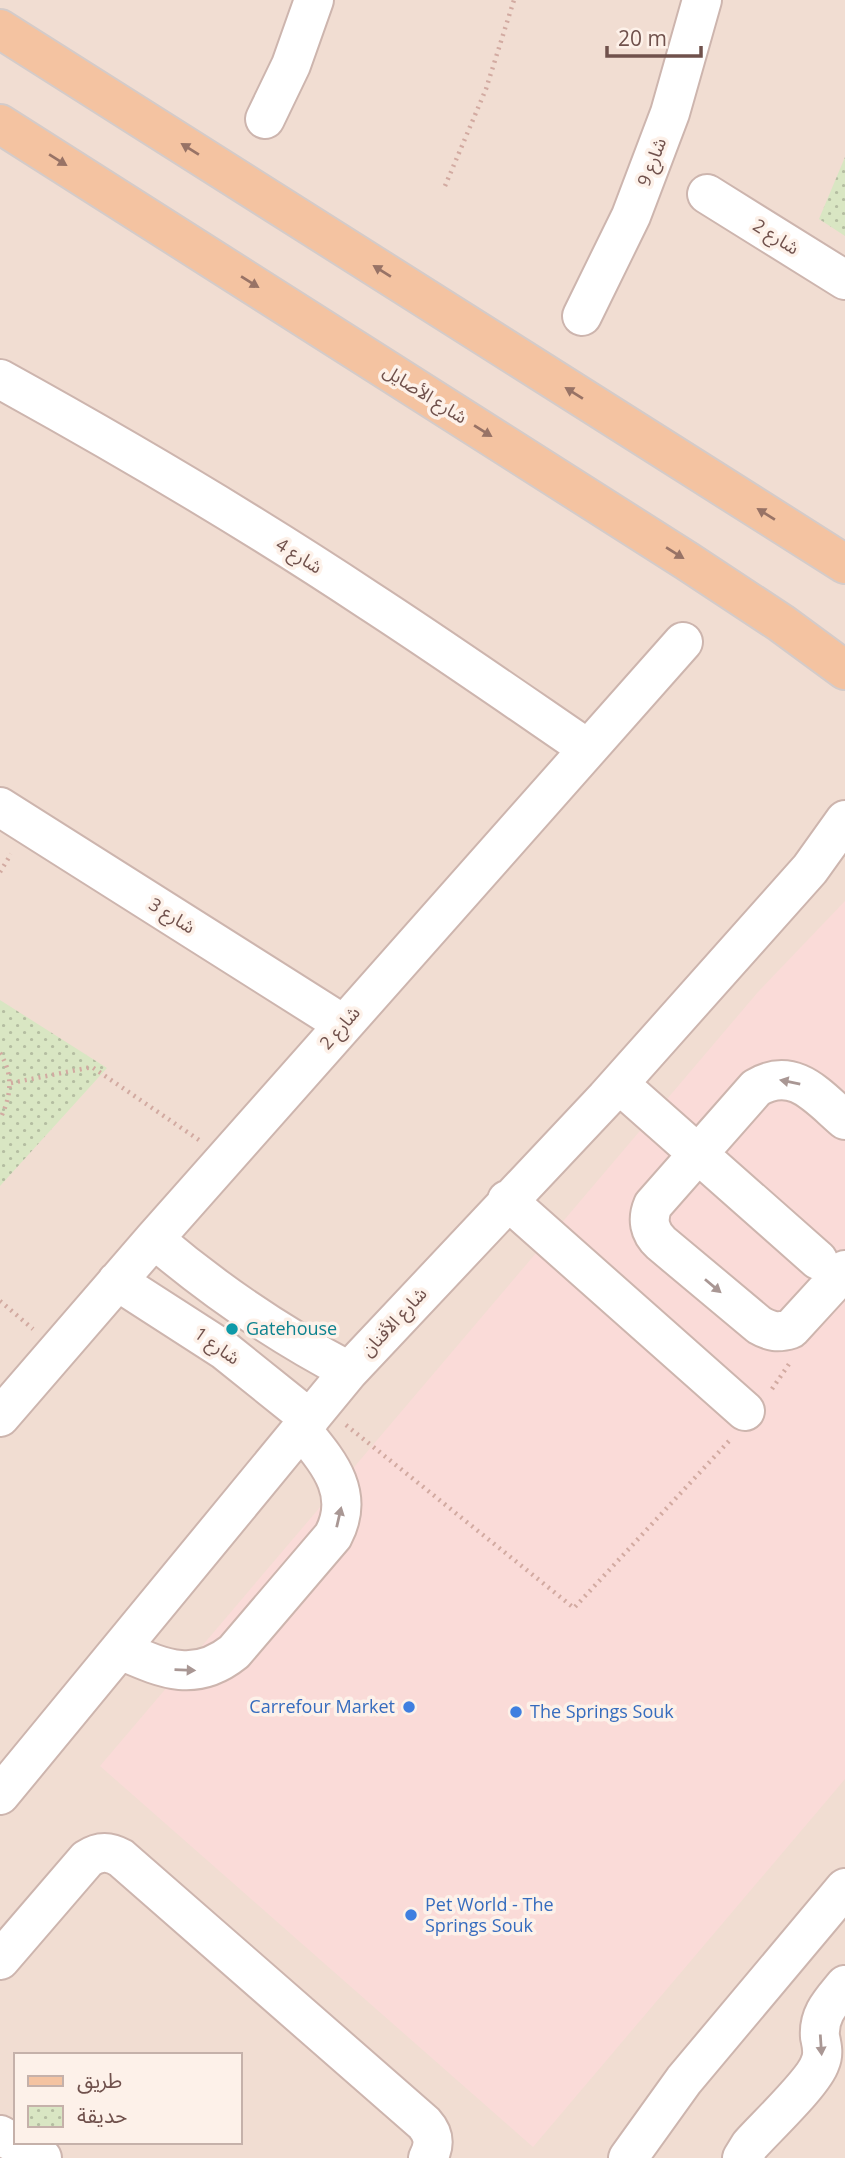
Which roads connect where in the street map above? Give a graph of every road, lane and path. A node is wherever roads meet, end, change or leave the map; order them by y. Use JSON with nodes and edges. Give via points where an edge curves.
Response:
{"nodes":[{"id":1,"x":314,"y":0,"type":"edge"},
{"id":2,"x":514,"y":0,"type":"edge"},
{"id":3,"x":702,"y":0,"type":"edge"},
{"id":4,"x":0,"y":29,"type":"edge"},
{"id":5,"x":265,"y":119,"type":"dead end"},
{"id":6,"x":0,"y":124,"type":"edge"},
{"id":7,"x":445,"y":186,"type":"dead end"},
{"id":8,"x":707,"y":194,"type":"dead end"},
{"id":9,"x":845,"y":280,"type":"edge"},
{"id":10,"x":582,"y":316,"type":"dead end"},
{"id":11,"x":0,"y":379,"type":"edge"},
{"id":12,"x":827,"y":542,"type":"edge"},
{"id":13,"x":845,"y":564,"type":"edge"},
{"id":14,"x":682,"y":642,"type":"dead end"},
{"id":15,"x":845,"y":670,"type":"edge"},
{"id":16,"x":588,"y":749,"type":"junction"},
{"id":17,"x":0,"y":807,"type":"edge"},
{"id":18,"x":845,"y":820,"type":"edge"},
{"id":19,"x":845,"y":842,"type":"edge"},
{"id":20,"x":810,"y":869,"type":"junction"},
{"id":21,"x":343,"y":1024,"type":"junction"},
{"id":22,"x":0,"y":1053,"type":"edge"},
{"id":23,"x":11,"y":1083,"type":"junction"},
{"id":24,"x":613,"y":1091,"type":"junction"},
{"id":25,"x":0,"y":1119,"type":"edge"},
{"id":26,"x":845,"y":1119,"type":"edge"},
{"id":27,"x":226,"y":1158,"type":"junction"},
{"id":28,"x":692,"y":1161,"type":"junction"},
{"id":29,"x":508,"y":1200,"type":"junction"},
{"id":30,"x":154,"y":1239,"type":"junction"},
{"id":31,"x":823,"y":1268,"type":"edge"},
{"id":32,"x":117,"y":1281,"type":"junction"},
{"id":33,"x":212,"y":1287,"type":"junction"},
{"id":34,"x":799,"y":1322,"type":"junction"},
{"id":35,"x":186,"y":1324,"type":"junction"},
{"id":36,"x":287,"y":1337,"type":"junction"},
{"id":37,"x":349,"y":1371,"type":"junction"},
{"id":38,"x":257,"y":1375,"type":"junction"},
{"id":39,"x":750,"y":1412,"type":"junction"},
{"id":40,"x":0,"y":1417,"type":"edge"},
{"id":41,"x":311,"y":1418,"type":"junction"},
{"id":42,"x":120,"y":1650,"type":"junction"},
{"id":43,"x":0,"y":1795,"type":"edge"},
{"id":44,"x":845,"y":1888,"type":"edge"},
{"id":45,"x":0,"y":1960,"type":"edge"},
{"id":46,"x":845,"y":1985,"type":"edge"},
{"id":47,"x":16,"y":2144,"type":"edge"},
{"id":48,"x":42,"y":2158,"type":"edge"},
{"id":49,"x":428,"y":2158,"type":"edge"},
{"id":50,"x":628,"y":2158,"type":"edge"},
{"id":51,"x":742,"y":2158,"type":"edge"}],
"edges":[{"from":1,"to":5,"type":"street"},
{"from":2,"to":7,"type":"path","via":[[486,89]]},
{"from":3,"to":10,"type":"street","name":"شارع 9","via":[[665,126],[631,216]]},
{"from":12,"to":4,"type":"main road","one_way":true},
{"from":6,"to":15,"type":"main road","name":"شارع الأصايل","one_way":true,"via":[[675,553]]},
{"from":8,"to":9,"type":"street","name":"شارع 2"},
{"from":11,"to":16,"type":"street","name":"شارع 4","via":[[281,544]]},
{"from":12,"to":13,"type":"main road"},
{"from":14,"to":16,"type":"street","name":"شارع 2"},
{"from":16,"to":21,"type":"street","name":"شارع 2"},
{"from":17,"to":21,"type":"street","name":"شارع 3"},
{"from":18,"to":20,"type":"street","name":"شارع الأفنان"},
{"from":19,"to":20,"type":"street","name":"شارع الأفنان"},
{"from":20,"to":24,"type":"street","name":"شارع الأفنان"},
{"from":21,"to":27,"type":"street","name":"شارع 2"},
{"from":22,"to":23,"type":"path"},
{"from":23,"to":25,"type":"path"},
{"from":23,"to":27,"type":"path","via":[[92,1067]]},
{"from":24,"to":28,"type":"street"},
{"from":24,"to":29,"type":"street","name":"شارع الأفنان"},
{"from":26,"to":28,"type":"street","one_way":true,"via":[[803,1085],[774,1080],[757,1088]]},
{"from":27,"to":30,"type":"street","name":"شارع 2"},
{"from":28,"to":31,"type":"street"},
{"from":28,"to":34,"type":"street","one_way":true,"via":[[653,1205],[649,1221],[654,1237],[769,1331],[791,1329]]},
{"from":29,"to":37,"type":"street","name":"شارع الأفنان"},
{"from":29,"to":39,"type":"street"},
{"from":30,"to":32,"type":"street","name":"شارع 2"},
{"from":30,"to":33,"type":"street"},
{"from":31,"to":34,"type":"street"},
{"from":32,"to":35,"type":"street","name":"شارع 1"},
{"from":32,"to":40,"type":"street","name":"شارع 2"},
{"from":33,"to":35,"type":"street","via":[[193,1301]]},
{"from":33,"to":36,"type":"street"},
{"from":34,"to":39,"type":"path","via":[[794,1357]]},
{"from":35,"to":38,"type":"street","name":"شارع 1"},
{"from":36,"to":37,"type":"street"},
{"from":36,"to":38,"type":"street","via":[[277,1360]]},
{"from":37,"to":41,"type":"street","name":"شارع الأفنان"},
{"from":38,"to":41,"type":"street","name":"شارع 1"},
{"from":39,"to":41,"type":"path","via":[[574,1608]]},
{"from":41,"to":42,"type":"street","name":"شارع الأفنان"},
{"from":42,"to":41,"type":"street","name":"شارع 1","one_way":true,"via":[[163,1669],[193,1671],[222,1662],[333,1536],[342,1501]]},
{"from":42,"to":43,"type":"street","name":"شارع الأفنان"},
{"from":44,"to":50,"type":"street","via":[[684,2080]]},
{"from":45,"to":49,"type":"street","via":[[87,1859],[104,1852],[113,1854],[424,2123],[433,2139]]},
{"from":46,"to":51,"type":"street","one_way":true,"via":[[822,2016],[823,2054],[817,2071]]},
{"from":47,"to":48,"type":"street"}]}
